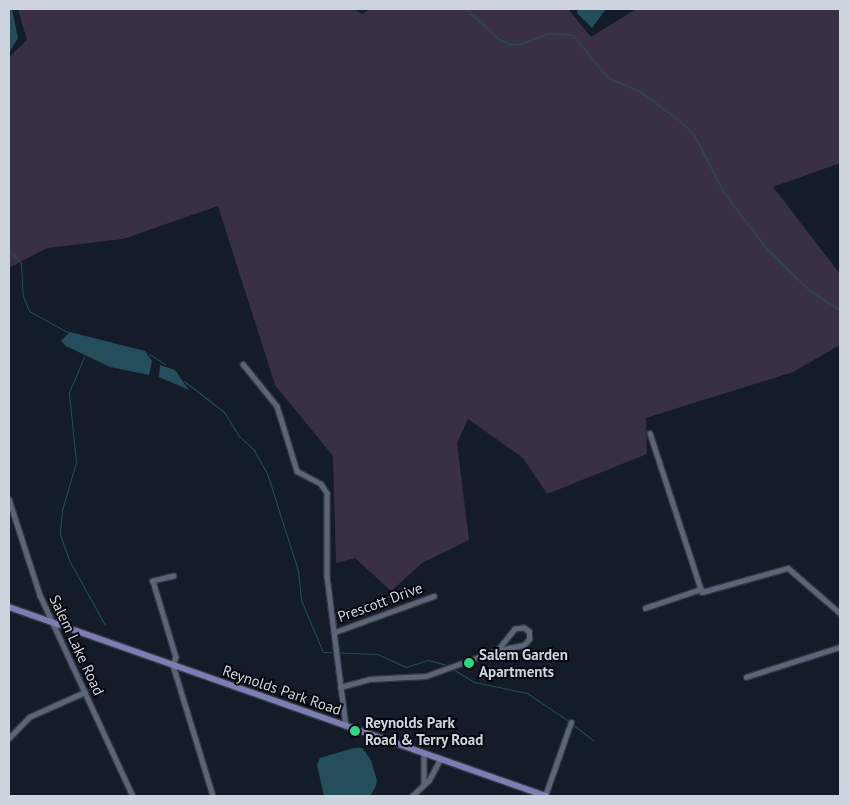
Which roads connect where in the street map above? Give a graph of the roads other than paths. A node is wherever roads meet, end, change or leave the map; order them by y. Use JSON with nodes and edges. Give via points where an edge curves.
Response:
{"nodes":[{"id":1,"x":242,"y":364,"type":"dead end"},
{"id":2,"x":650,"y":433,"type":"dead end"},
{"id":3,"x":9,"y":499,"type":"edge"},
{"id":4,"x":174,"y":576,"type":"dead end"},
{"id":5,"x":702,"y":589,"type":"junction"},
{"id":6,"x":434,"y":596,"type":"dead end"},
{"id":7,"x":9,"y":607,"type":"edge"},
{"id":8,"x":645,"y":608,"type":"dead end"},
{"id":9,"x":840,"y":613,"type":"edge"},
{"id":10,"x":53,"y":622,"type":"junction"},
{"id":11,"x":334,"y":632,"type":"junction"},
{"id":12,"x":512,"y":635,"type":"junction"},
{"id":13,"x":517,"y":644,"type":"junction"},
{"id":14,"x":840,"y":647,"type":"edge"},
{"id":15,"x":498,"y":650,"type":"junction"},
{"id":16,"x":173,"y":665,"type":"junction"},
{"id":17,"x":746,"y":677,"type":"dead end"},
{"id":18,"x":340,"y":687,"type":"junction"},
{"id":19,"x":85,"y":692,"type":"junction"},
{"id":20,"x":571,"y":722,"type":"dead end"},
{"id":21,"x":346,"y":726,"type":"junction"},
{"id":22,"x":9,"y":738,"type":"edge"},
{"id":23,"x":424,"y":753,"type":"junction"},
{"id":24,"x":440,"y":759,"type":"junction"},
{"id":25,"x":424,"y":784,"type":"junction"},
{"id":26,"x":133,"y":796,"type":"edge"},
{"id":27,"x":213,"y":796,"type":"edge"},
{"id":28,"x":412,"y":796,"type":"edge"},
{"id":29,"x":545,"y":796,"type":"edge"}],
"edges":[{"from":1,"to":11,"type":"street","via":[[278,406],[297,470],[321,484],[327,493],[327,576]]},
{"from":2,"to":5,"type":"street"},
{"from":3,"to":10,"type":"street","name":"Salem Lake Road","via":[[40,595]]},
{"from":4,"to":16,"type":"street","via":[[153,581],[176,657]]},
{"from":5,"to":8,"type":"street"},
{"from":5,"to":9,"type":"street","via":[[702,592],[788,568]]},
{"from":6,"to":11,"type":"street","name":"Prescott Drive"},
{"from":7,"to":10,"type":"main road","name":"Reynolds Park Road"},
{"from":10,"to":16,"type":"main road","name":"Reynolds Park Road"},
{"from":10,"to":19,"type":"street","name":"Salem Lake Road"},
{"from":11,"to":18,"type":"street"},
{"from":12,"to":13,"type":"street"},
{"from":12,"to":13,"type":"street","via":[[519,627],[529,632],[528,642]]},
{"from":12,"to":15,"type":"street"},
{"from":13,"to":15,"type":"street"},
{"from":14,"to":17,"type":"street"},
{"from":15,"to":18,"type":"street","via":[[416,678],[369,678]]},
{"from":16,"to":21,"type":"main road","name":"Reynolds Park Road"},
{"from":16,"to":27,"type":"street"},
{"from":18,"to":21,"type":"street"},
{"from":19,"to":22,"type":"street","via":[[29,717]]},
{"from":19,"to":26,"type":"street","name":"Salem Lake Road"},
{"from":20,"to":29,"type":"street"},
{"from":21,"to":23,"type":"main road","name":"Reynolds Park Road"},
{"from":23,"to":24,"type":"main road","name":"Reynolds Park Road"},
{"from":23,"to":25,"type":"street"},
{"from":24,"to":25,"type":"street"},
{"from":24,"to":29,"type":"main road","name":"Reynolds Park Road"},
{"from":25,"to":28,"type":"street"}]}
